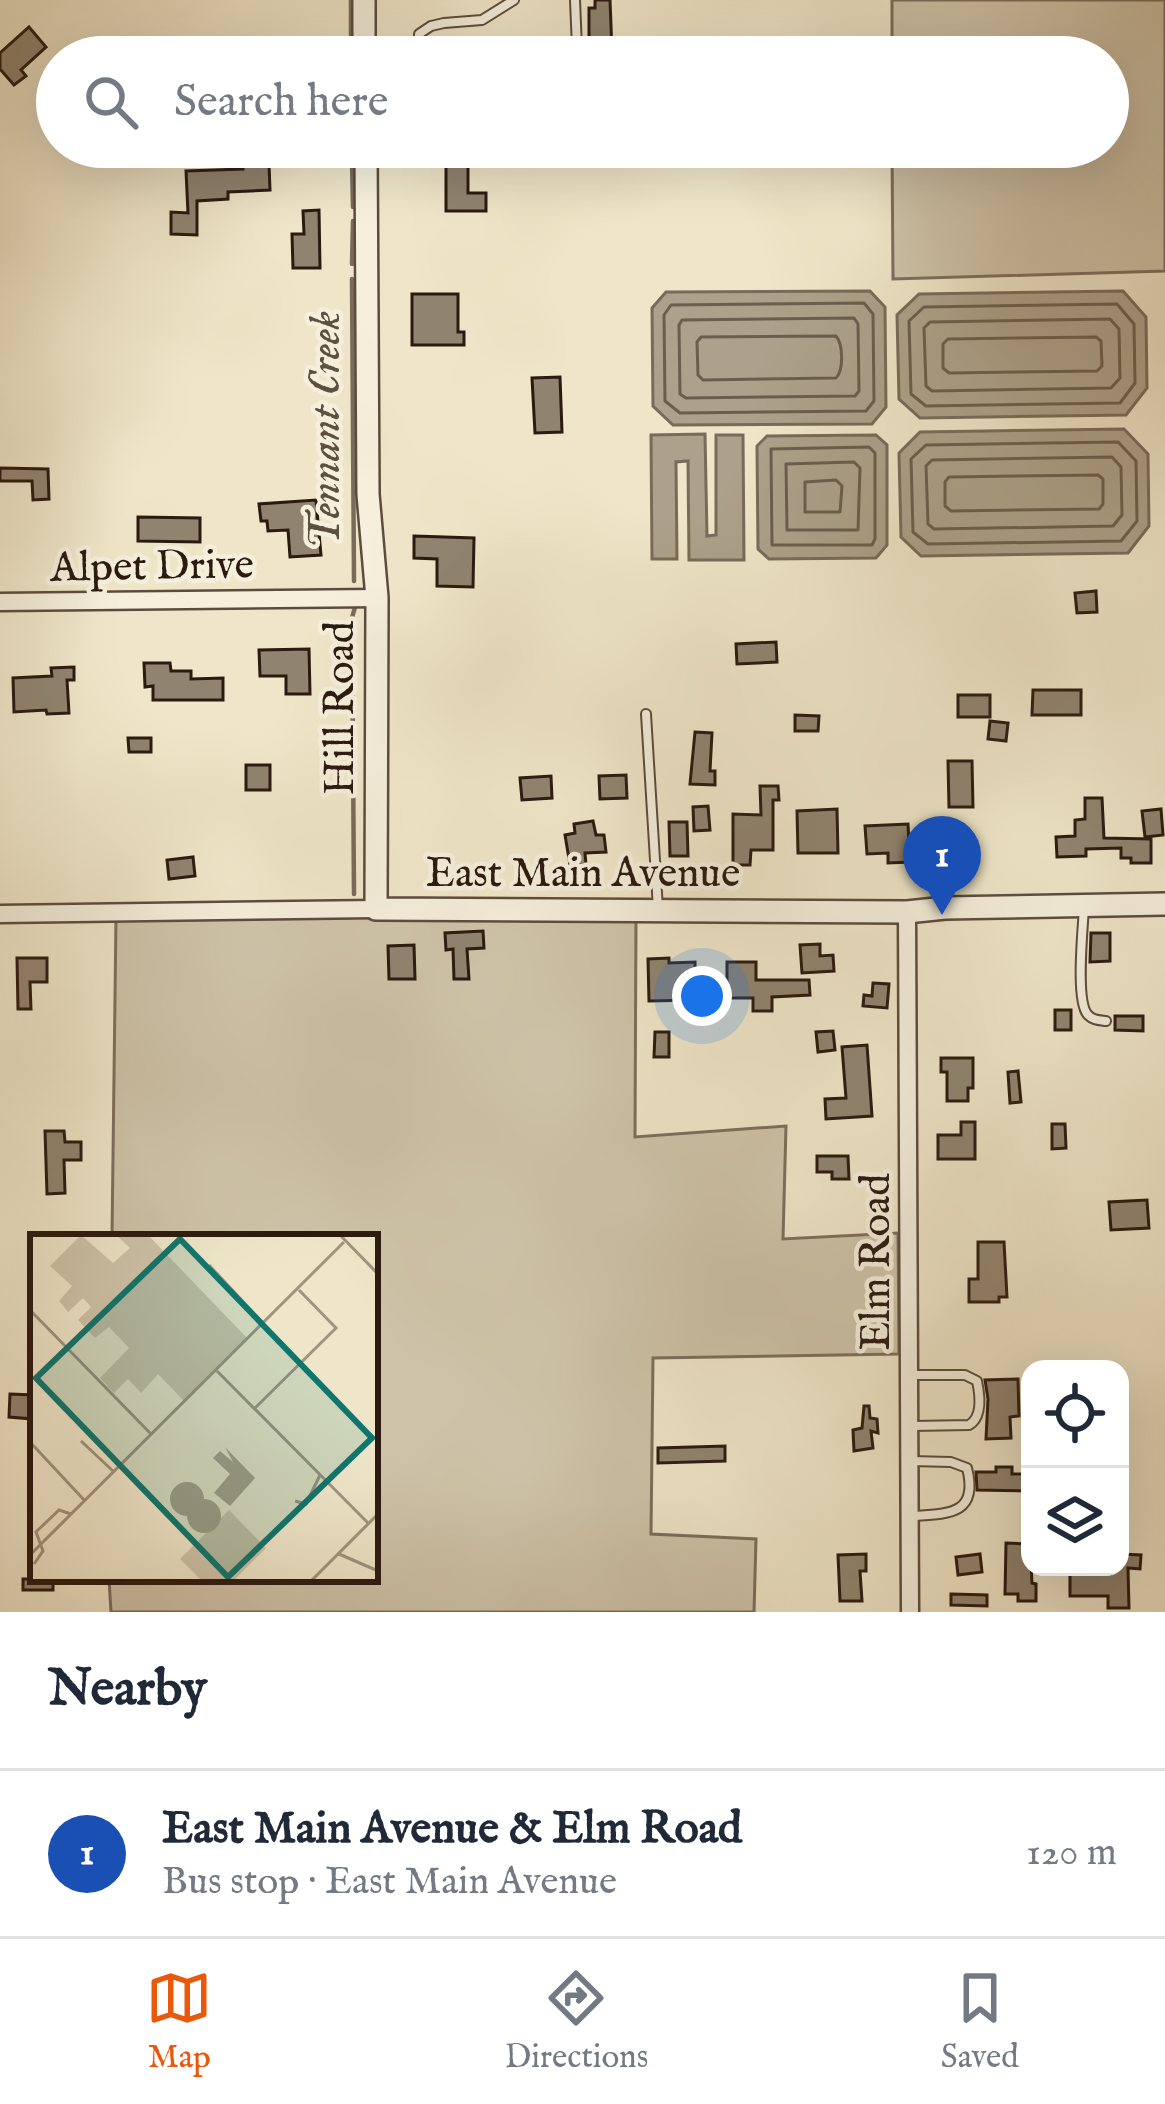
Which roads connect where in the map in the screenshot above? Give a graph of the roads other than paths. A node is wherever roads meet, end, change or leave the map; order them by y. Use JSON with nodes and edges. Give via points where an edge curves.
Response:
{"nodes":[{"id":1,"x":364,"y":0,"type":"edge"},
{"id":2,"x":514,"y":0,"type":"edge"},
{"id":3,"x":575,"y":0,"type":"edge"},
{"id":4,"x":364,"y":36,"type":"edge"},
{"id":5,"x":419,"y":36,"type":"edge"},
{"id":6,"x":576,"y":36,"type":"edge"},
{"id":7,"x":366,"y":168,"type":"edge"},
{"id":8,"x":377,"y":598,"type":"junction"},
{"id":9,"x":0,"y":602,"type":"edge"},
{"id":10,"x":646,"y":714,"type":"dead end"},
{"id":11,"x":1165,"y":904,"type":"edge"},
{"id":12,"x":1084,"y":905,"type":"junction"},
{"id":13,"x":376,"y":909,"type":"junction"},
{"id":14,"x":658,"y":910,"type":"junction"},
{"id":15,"x":908,"y":912,"type":"junction"},
{"id":16,"x":0,"y":914,"type":"edge"},
{"id":17,"x":1106,"y":1021,"type":"dead end"},
{"id":18,"x":910,"y":1375,"type":"junction"},
{"id":19,"x":910,"y":1426,"type":"junction"},
{"id":20,"x":910,"y":1461,"type":"junction"},
{"id":21,"x":910,"y":1516,"type":"junction"},
{"id":22,"x":910,"y":1612,"type":"edge"}],
"edges":[{"from":1,"to":4,"type":"street"},
{"from":2,"to":5,"type":"lane","via":[[482,20],[431,26]]},
{"from":3,"to":6,"type":"lane"},
{"from":7,"to":8,"type":"street","name":"Hill Road","via":[[368,494]]},
{"from":8,"to":9,"type":"street","name":"Alpet Drive"},
{"from":8,"to":13,"type":"street","name":"Hill Road"},
{"from":10,"to":14,"type":"lane"},
{"from":11,"to":12,"type":"street","name":"East Main Avenue"},
{"from":12,"to":15,"type":"street","name":"East Main Avenue"},
{"from":12,"to":17,"type":"lane","via":[[1083,1010]]},
{"from":13,"to":14,"type":"street","name":"East Main Avenue"},
{"from":13,"to":16,"type":"street","name":"East Main Avenue"},
{"from":14,"to":15,"type":"street","name":"East Main Avenue"},
{"from":15,"to":18,"type":"street","name":"Elm Road"},
{"from":18,"to":19,"type":"street","name":"Elm Road"},
{"from":18,"to":19,"type":"lane","via":[[977,1381],[978,1416],[969,1425]]},
{"from":19,"to":20,"type":"street","name":"Elm Road"},
{"from":20,"to":21,"type":"street","name":"Elm Road"},
{"from":20,"to":21,"type":"lane","via":[[967,1468],[971,1486],[951,1514]]},
{"from":21,"to":22,"type":"street","name":"Elm Road"}]}
